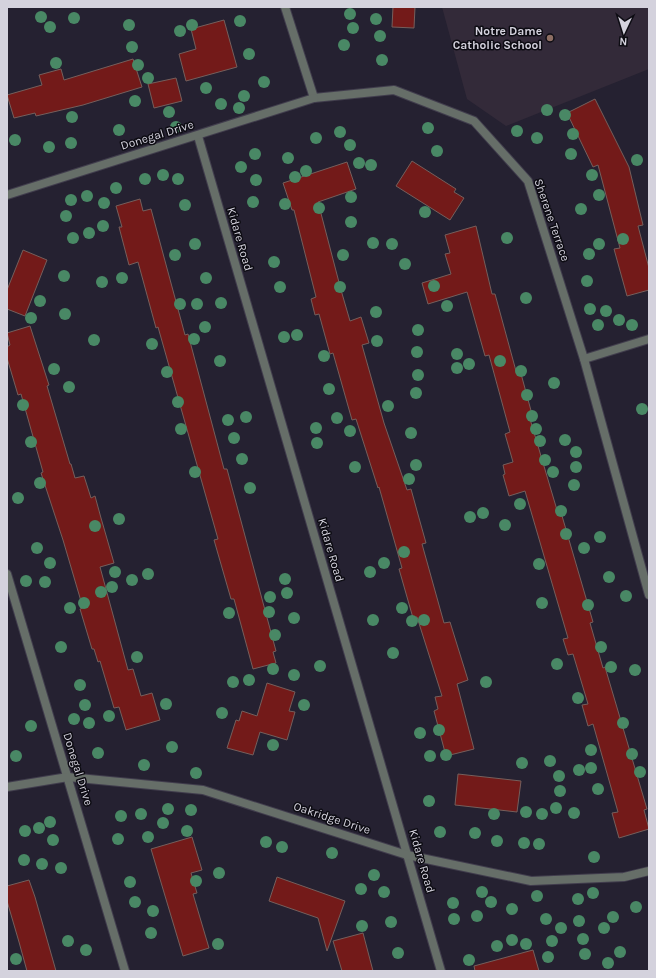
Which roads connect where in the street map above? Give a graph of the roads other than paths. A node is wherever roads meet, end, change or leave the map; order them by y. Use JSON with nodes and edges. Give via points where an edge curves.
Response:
{"nodes":[{"id":1,"x":285,"y":7,"type":"edge"},
{"id":2,"x":314,"y":98,"type":"junction"},
{"id":3,"x":198,"y":136,"type":"junction"},
{"id":4,"x":7,"y":195,"type":"edge"},
{"id":5,"x":649,"y":339,"type":"edge"},
{"id":6,"x":584,"y":359,"type":"junction"},
{"id":7,"x":7,"y":574,"type":"edge"},
{"id":8,"x":649,"y":595,"type":"edge"},
{"id":9,"x":68,"y":777,"type":"junction"},
{"id":10,"x":7,"y":787,"type":"edge"},
{"id":11,"x":407,"y":855,"type":"junction"},
{"id":12,"x":649,"y":871,"type":"edge"},
{"id":13,"x":124,"y":971,"type":"edge"},
{"id":14,"x":441,"y":971,"type":"edge"}],
"edges":[{"from":1,"to":2,"type":"street"},
{"from":2,"to":3,"type":"street","name":"Donegal Drive"},
{"from":2,"to":6,"type":"street","name":"Sherene Terrace","via":[[394,90],[474,121],[528,182]]},
{"from":3,"to":4,"type":"street","name":"Donegal Drive"},
{"from":3,"to":11,"type":"street","name":"Kidare Road"},
{"from":5,"to":6,"type":"street"},
{"from":6,"to":8,"type":"street","name":"Sherene Terrace"},
{"from":7,"to":9,"type":"street","name":"Donegal Drive"},
{"from":9,"to":10,"type":"street","name":"Oakridge Drive"},
{"from":9,"to":11,"type":"street","name":"Oakridge Drive","via":[[203,790]]},
{"from":9,"to":13,"type":"street","name":"Donegal Drive"},
{"from":11,"to":12,"type":"street","name":"Oakridge Drive","via":[[531,881],[624,877]]},
{"from":11,"to":14,"type":"street","name":"Kidare Road"}]}
